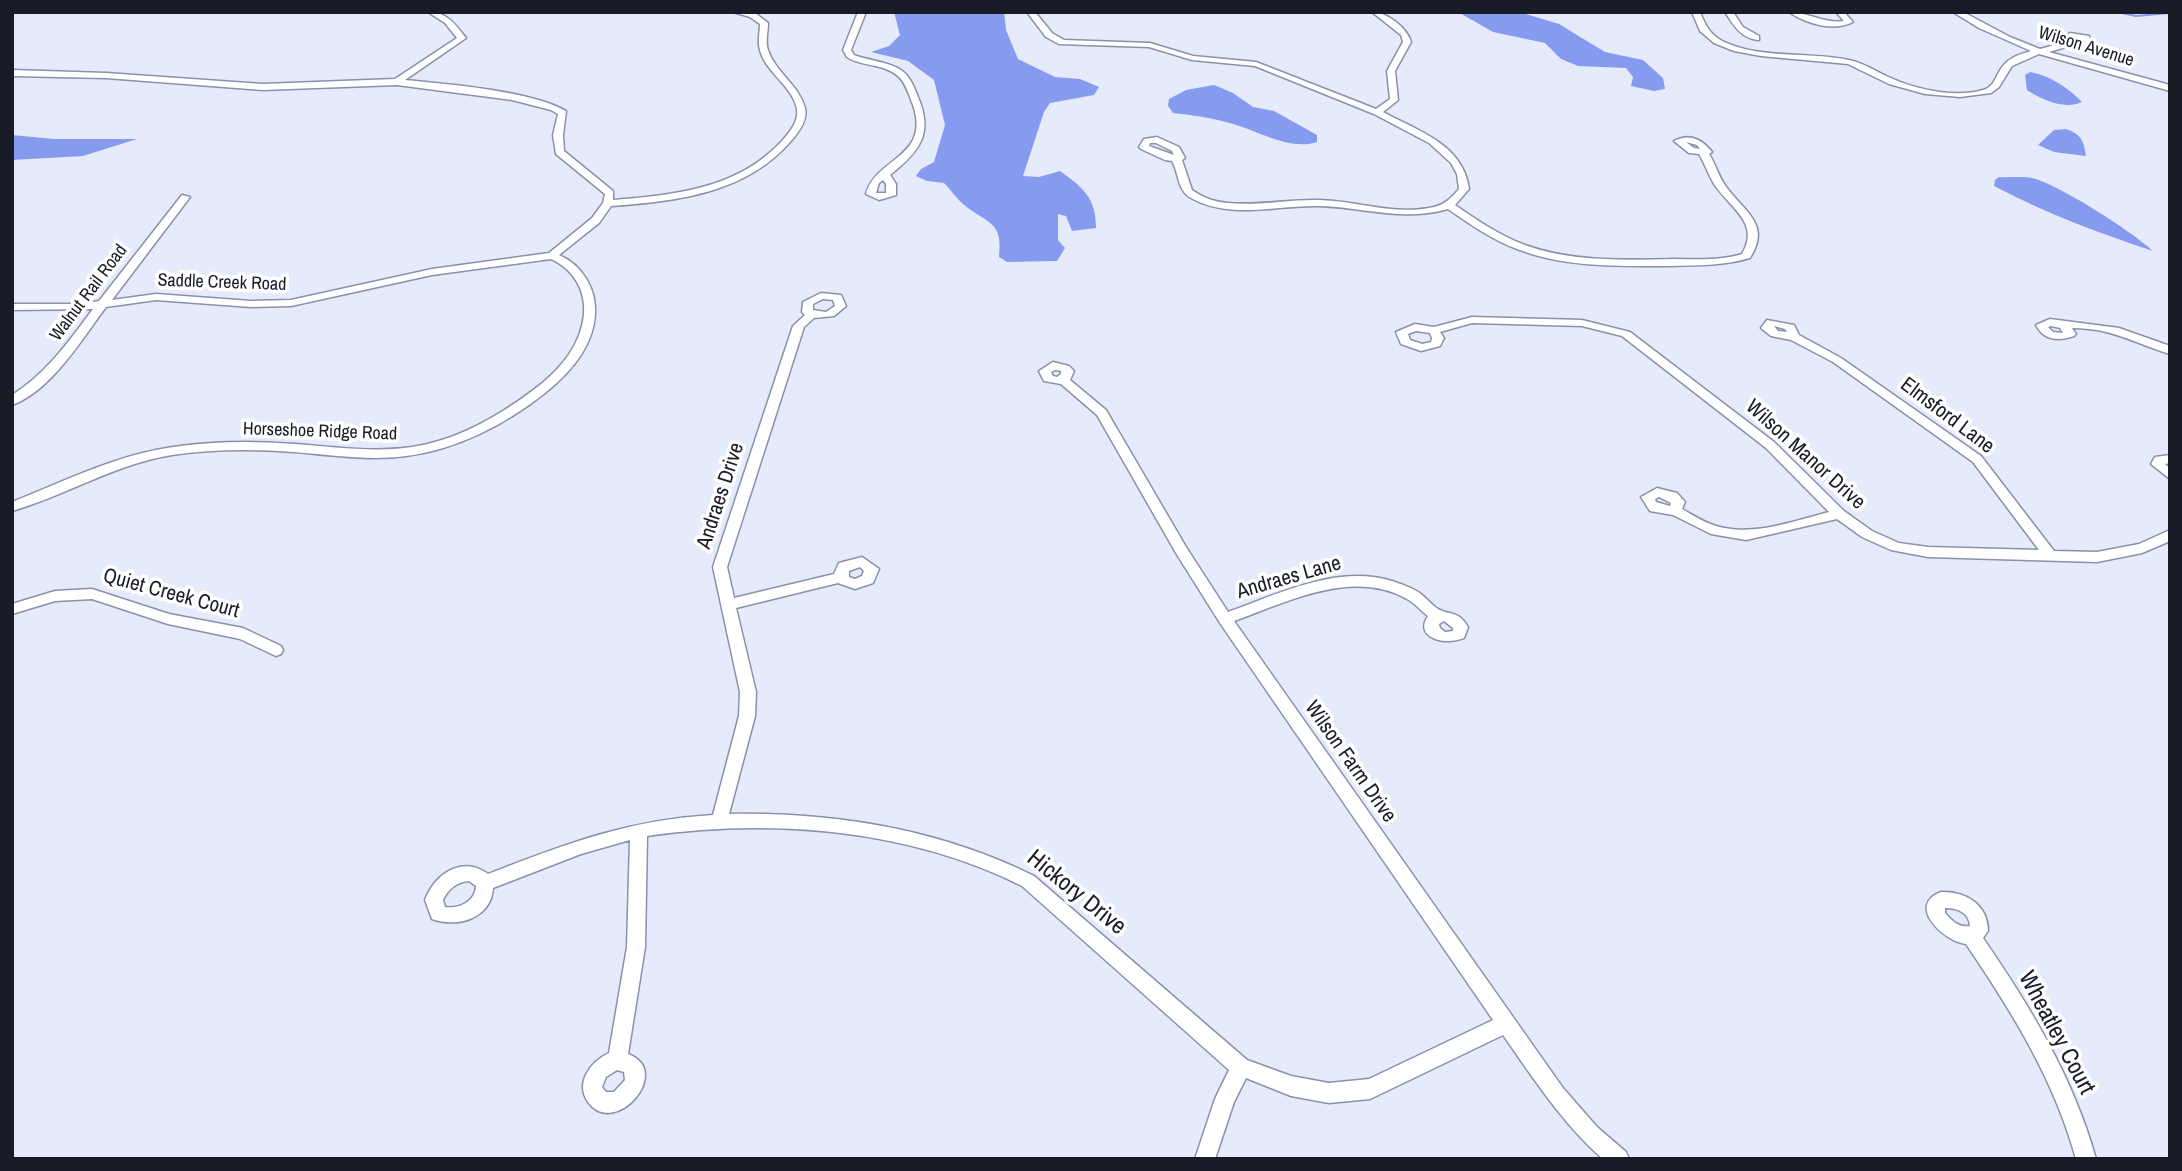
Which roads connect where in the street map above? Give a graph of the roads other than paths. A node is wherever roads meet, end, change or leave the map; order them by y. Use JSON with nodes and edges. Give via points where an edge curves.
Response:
{"nodes":[{"id":1,"x":432,"y":12,"type":"edge"},
{"id":2,"x":737,"y":12,"type":"edge"},
{"id":3,"x":862,"y":12,"type":"edge"},
{"id":4,"x":1031,"y":12,"type":"edge"},
{"id":5,"x":1377,"y":12,"type":"edge"},
{"id":6,"x":1696,"y":12,"type":"edge"},
{"id":7,"x":1729,"y":12,"type":"edge"},
{"id":8,"x":1793,"y":12,"type":"edge"},
{"id":9,"x":1840,"y":12,"type":"edge"},
{"id":10,"x":1957,"y":12,"type":"edge"},
{"id":11,"x":1756,"y":38,"type":"dead end"},
{"id":12,"x":2074,"y":41,"type":"dead end"},
{"id":13,"x":2042,"y":52,"type":"junction"},
{"id":14,"x":12,"y":73,"type":"edge"},
{"id":15,"x":397,"y":82,"type":"junction"},
{"id":16,"x":2170,"y":88,"type":"edge"},
{"id":17,"x":1377,"y":112,"type":"junction"},
{"id":18,"x":1703,"y":153,"type":"dead end"},
{"id":19,"x":1176,"y":159,"type":"dead end"},
{"id":20,"x":886,"y":176,"type":"dead end"},
{"id":21,"x":185,"y":197,"type":"dead end"},
{"id":22,"x":609,"y":203,"type":"junction"},
{"id":23,"x":1449,"y":206,"type":"junction"},
{"id":24,"x":552,"y":256,"type":"junction"},
{"id":25,"x":102,"y":304,"type":"junction"},
{"id":26,"x":12,"y":307,"type":"edge"},
{"id":27,"x":812,"y":314,"type":"dead end"},
{"id":28,"x":2064,"y":325,"type":"dead end"},
{"id":29,"x":1434,"y":330,"type":"dead end"},
{"id":30,"x":1794,"y":337,"type":"dead end"},
{"id":31,"x":2170,"y":351,"type":"edge"},
{"id":32,"x":1063,"y":380,"type":"dead end"},
{"id":33,"x":12,"y":401,"type":"edge"},
{"id":34,"x":2170,"y":459,"type":"edge"},
{"id":35,"x":2170,"y":475,"type":"edge"},
{"id":36,"x":12,"y":508,"type":"edge"},
{"id":37,"x":1674,"y":511,"type":"dead end"},
{"id":38,"x":1839,"y":514,"type":"junction"},
{"id":39,"x":2170,"y":535,"type":"edge"},
{"id":40,"x":2050,"y":555,"type":"junction"},
{"id":41,"x":841,"y":577,"type":"dead end"},
{"id":42,"x":728,"y":605,"type":"junction"},
{"id":43,"x":12,"y":609,"type":"edge"},
{"id":44,"x":1437,"y":617,"type":"dead end"},
{"id":45,"x":1225,"y":619,"type":"junction"},
{"id":46,"x":276,"y":650,"type":"dead end"},
{"id":47,"x":719,"y":822,"type":"junction"},
{"id":48,"x":639,"y":830,"type":"junction"},
{"id":49,"x":485,"y":883,"type":"dead end"},
{"id":50,"x":1970,"y":936,"type":"dead end"},
{"id":51,"x":1506,"y":1024,"type":"junction"},
{"id":52,"x":617,"y":1060,"type":"dead end"},
{"id":53,"x":1241,"y":1067,"type":"junction"},
{"id":54,"x":1205,"y":1159,"type":"edge"},
{"id":55,"x":1619,"y":1159,"type":"edge"},
{"id":56,"x":2086,"y":1159,"type":"edge"}],
"edges":[{"from":1,"to":15,"type":"street","via":[[455,27],[462,38]]},
{"from":2,"to":22,"type":"street","via":[[764,23],[765,53],[800,104],[802,117],[793,134],[770,159],[716,188],[672,198]]},
{"from":3,"to":20,"type":"street","via":[[846,50],[851,57],[900,74],[921,118],[915,146]]},
{"from":4,"to":17,"type":"street","via":[[1049,35],[1062,42],[1150,45],[1192,58],[1256,64]]},
{"from":5,"to":17,"type":"street","via":[[1405,34],[1407,42],[1391,71],[1394,100]]},
{"from":6,"to":13,"type":"street","via":[[1700,26],[1726,44],[1771,56],[1845,61],[1894,83],[1942,92],[1992,91],[2009,64]]},
{"from":7,"to":11,"type":"street","via":[[1740,29]]},
{"from":8,"to":9,"type":"street","via":[[1820,23],[1849,22]]},
{"from":10,"to":13,"type":"street","name":"Wilson Avenue"},
{"from":12,"to":13,"type":"street"},
{"from":13,"to":16,"type":"street","name":"Wilson Avenue"},
{"from":14,"to":15,"type":"street","via":[[265,87]]},
{"from":15,"to":22,"type":"street","via":[[533,100],[559,108],[563,113],[559,152],[610,193]]},
{"from":17,"to":23,"type":"street","via":[[1431,142],[1463,169],[1464,189]]},
{"from":18,"to":23,"type":"street","via":[[1717,181],[1752,223],[1752,247],[1736,261],[1552,257],[1516,246]]},
{"from":19,"to":23,"type":"street","via":[[1187,191],[1223,204],[1323,203],[1411,214]]},
{"from":21,"to":25,"type":"street","name":"Walnut Rail Road"},
{"from":22,"to":24,"type":"street"},
{"from":24,"to":25,"type":"street","name":"Saddle Creek Road","via":[[385,280],[291,303],[156,297]]},
{"from":24,"to":36,"type":"street","name":"Horseshoe Ridge Road","via":[[580,276],[591,315],[583,342],[552,382],[498,420],[464,436],[408,452],[278,447],[170,452],[121,465]]},
{"from":25,"to":26,"type":"street","name":"Saddle Creek Road"},
{"from":25,"to":33,"type":"street","name":"Walnut Rail Road","via":[[55,366]]},
{"from":27,"to":42,"type":"street","name":"Andraes Drive","via":[[799,326],[722,558]]},
{"from":28,"to":31,"type":"street","via":[[2125,332]]},
{"from":29,"to":38,"type":"street","name":"Wilson Manor Drive","via":[[1472,320],[1582,323],[1626,334],[1770,445]]},
{"from":30,"to":40,"type":"street","name":"Elmsford Lane","via":[[1837,360],[1977,459]]},
{"from":32,"to":45,"type":"street","name":"Wilson Farm Drive","via":[[1102,413]]},
{"from":34,"to":35,"type":"street","via":[[2157,464]]},
{"from":37,"to":38,"type":"street","via":[[1704,527],[1742,536]]},
{"from":38,"to":40,"type":"street","name":"Wilson Manor Drive","via":[[1880,541],[1915,551]]},
{"from":39,"to":40,"type":"street","name":"Wilson Manor Drive","via":[[2124,553]]},
{"from":41,"to":42,"type":"street"},
{"from":42,"to":47,"type":"street","name":"Andraes Drive","via":[[748,692],[747,716]]},
{"from":43,"to":46,"type":"street","name":"Quiet Creek Court","via":[[55,596],[92,594],[168,619],[243,634]]},
{"from":44,"to":45,"type":"street","name":"Andraes Lane","via":[[1403,589],[1362,580],[1332,583]]},
{"from":45,"to":51,"type":"street","name":"Wilson Farm Drive"},
{"from":47,"to":48,"type":"street","name":"Hickory Drive"},
{"from":47,"to":53,"type":"street","name":"Hickory Drive","via":[[832,825],[896,835],[1006,867],[1028,881]]},
{"from":48,"to":49,"type":"street","name":"Hickory Drive"},
{"from":48,"to":52,"type":"street","via":[[636,947]]},
{"from":50,"to":56,"type":"street","name":"Wheatley Court","via":[[2020,1007],[2043,1050],[2067,1099]]},
{"from":51,"to":53,"type":"street","name":"Hickory Drive","via":[[1360,1091],[1310,1091]]},
{"from":51,"to":55,"type":"street","name":"Wilson Farm Drive","via":[[1556,1095]]},
{"from":53,"to":54,"type":"street"}]}
